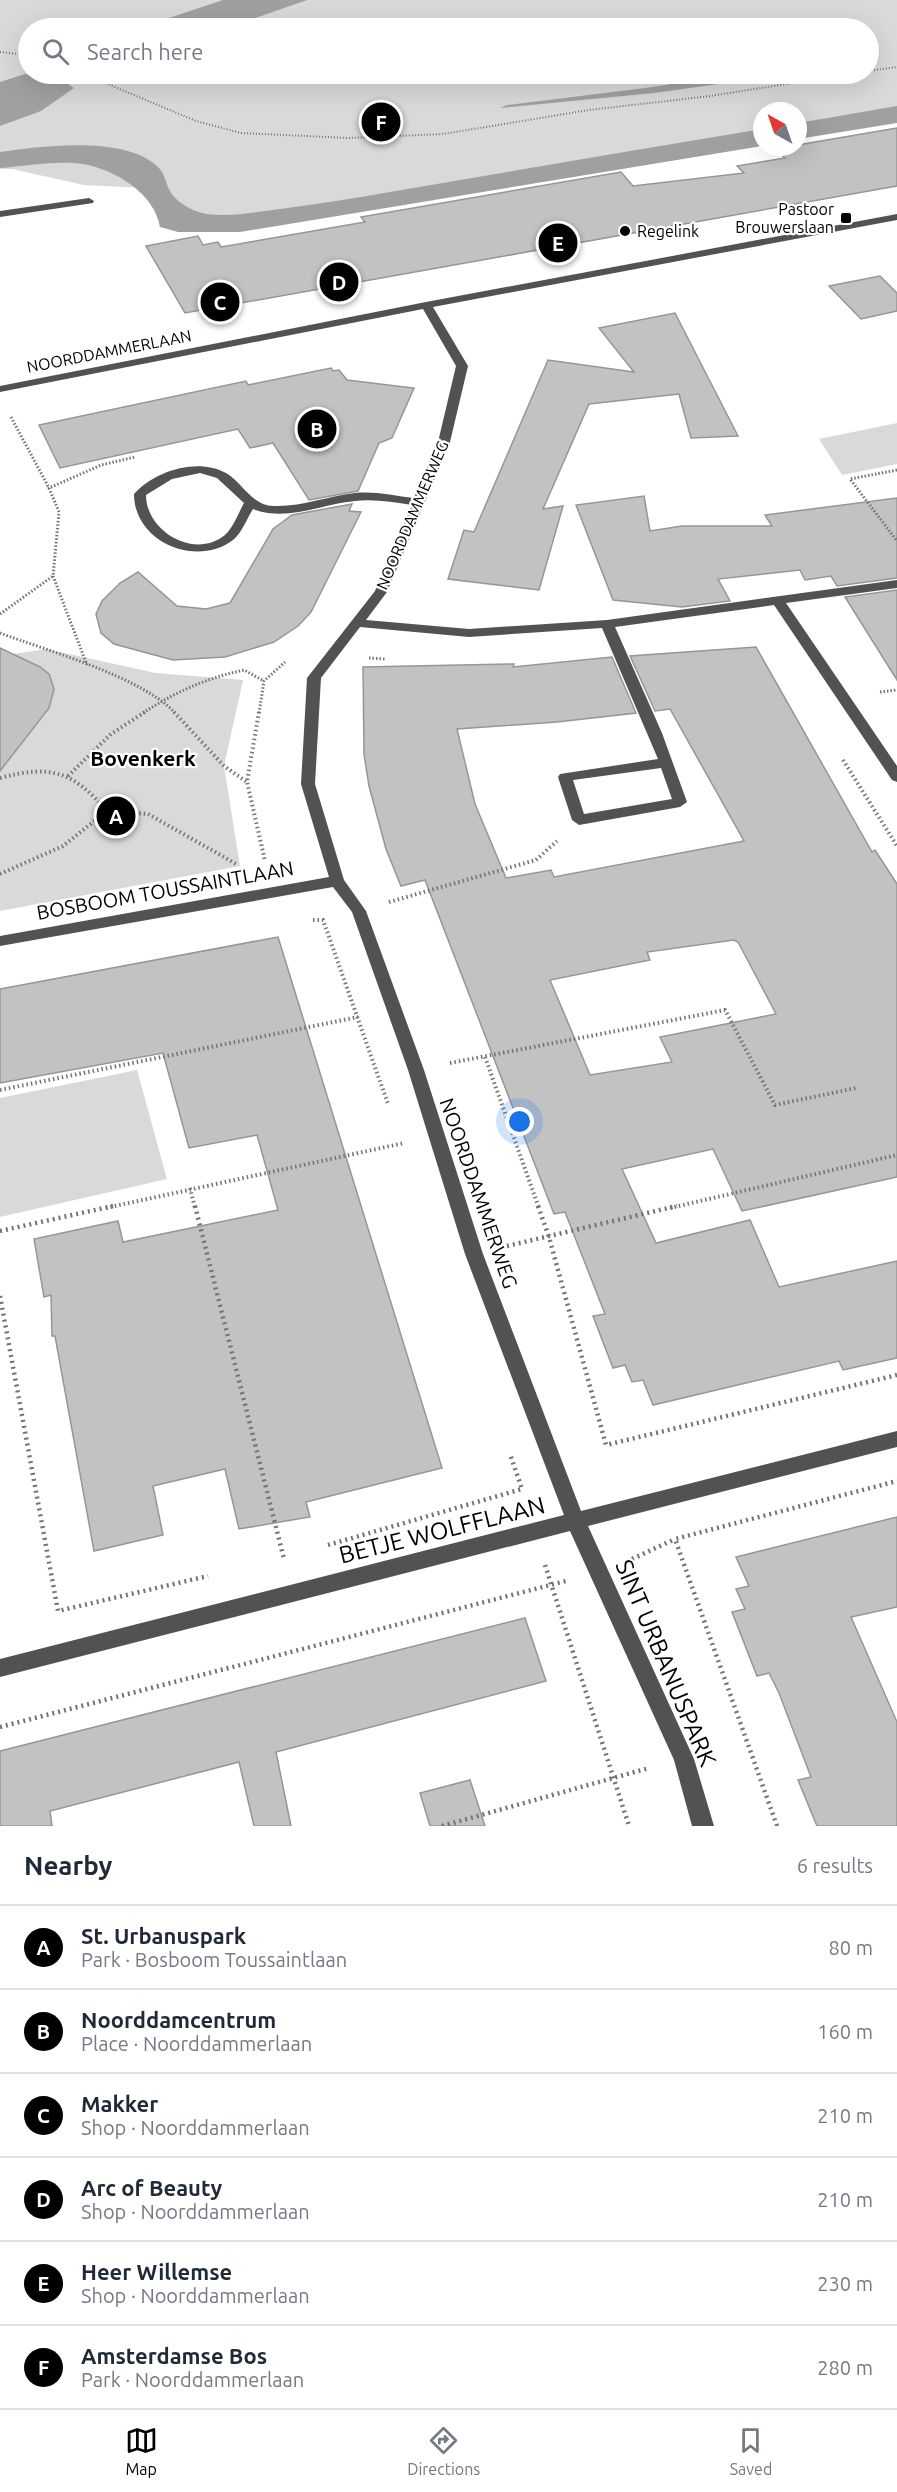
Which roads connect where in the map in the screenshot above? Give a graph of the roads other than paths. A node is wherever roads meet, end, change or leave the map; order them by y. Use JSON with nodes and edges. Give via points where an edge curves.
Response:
{"nodes":[{"id":1,"x":89,"y":201,"type":"dead end"},
{"id":2,"x":0,"y":214,"type":"edge"},
{"id":3,"x":897,"y":216,"type":"edge"},
{"id":4,"x":426,"y":305,"type":"junction"},
{"id":5,"x":0,"y":389,"type":"edge"},
{"id":6,"x":419,"y":502,"type":"junction"},
{"id":7,"x":250,"y":503,"type":"junction"},
{"id":8,"x":897,"y":584,"type":"edge"},
{"id":9,"x":778,"y":601,"type":"junction"},
{"id":10,"x":359,"y":623,"type":"junction"},
{"id":11,"x":607,"y":624,"type":"junction"},
{"id":12,"x":664,"y":763,"type":"junction"},
{"id":13,"x":897,"y":777,"type":"edge"},
{"id":14,"x":337,"y":881,"type":"junction"},
{"id":15,"x":0,"y":941,"type":"edge"},
{"id":16,"x":897,"y":1439,"type":"edge"},
{"id":17,"x":576,"y":1522,"type":"junction"},
{"id":18,"x":0,"y":1668,"type":"edge"},
{"id":19,"x":703,"y":1826,"type":"edge"}],
"edges":[{"from":1,"to":2,"type":"street"},
{"from":3,"to":4,"type":"street","name":"NOORDDAMMERLAAN"},
{"from":4,"to":5,"type":"street","name":"NOORDDAMMERLAAN"},
{"from":4,"to":6,"type":"street","name":"NOORDDAMMERWEG","via":[[462,366],[444,442]]},
{"from":6,"to":7,"type":"street","via":[[357,497],[271,510]]},
{"from":6,"to":10,"type":"street","name":"NOORDDAMMERWEG","via":[[381,592]]},
{"from":7,"to":7,"type":"street","via":[[220,474],[198,469],[155,482],[140,494],[140,508],[149,525],[177,546],[194,548],[216,545],[231,536]]},
{"from":8,"to":9,"type":"street"},
{"from":9,"to":11,"type":"street"},
{"from":9,"to":13,"type":"street"},
{"from":10,"to":11,"type":"street","via":[[469,633]]},
{"from":10,"to":14,"type":"street","name":"NOORDDAMMERWEG","via":[[314,678],[308,784]]},
{"from":11,"to":12,"type":"street","via":[[655,733]]},
{"from":12,"to":12,"type":"street","via":[[680,802],[579,820],[565,777]]},
{"from":14,"to":15,"type":"street","name":"BOSBOOM TOUSSAINTLAAN"},
{"from":14,"to":17,"type":"street","name":"NOORDDAMMERWEG","via":[[359,911],[416,1070],[474,1254]]},
{"from":16,"to":17,"type":"street","name":"BETJE WOLFFLAAN"},
{"from":17,"to":18,"type":"street","name":"BETJE WOLFFLAAN"},
{"from":17,"to":19,"type":"street","name":"SINT URBANUSPARK","via":[[684,1759]]}]}
